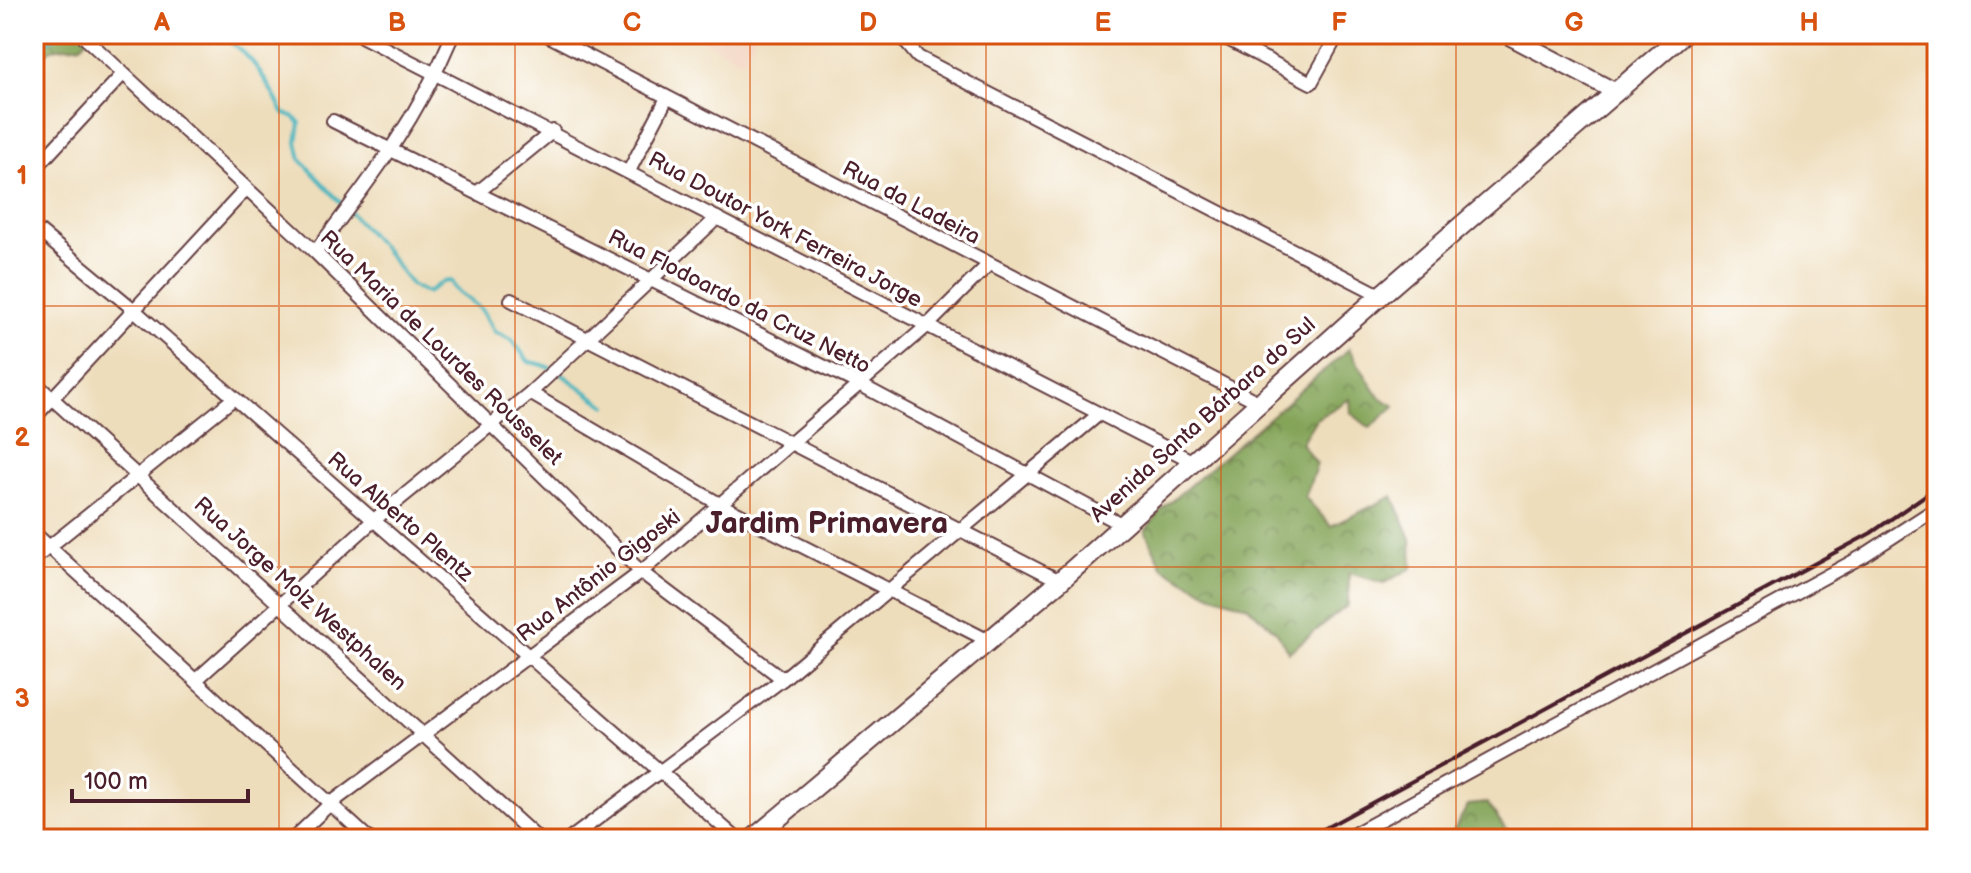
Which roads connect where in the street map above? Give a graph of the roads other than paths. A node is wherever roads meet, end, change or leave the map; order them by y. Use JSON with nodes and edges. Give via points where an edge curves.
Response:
{"nodes":[{"id":1,"x":81,"y":34,"type":"edge"},
{"id":2,"x":357,"y":34,"type":"edge"},
{"id":3,"x":453,"y":34,"type":"edge"},
{"id":4,"x":545,"y":34,"type":"edge"},
{"id":5,"x":899,"y":34,"type":"edge"},
{"id":6,"x":1218,"y":34,"type":"edge"},
{"id":7,"x":1338,"y":34,"type":"edge"},
{"id":8,"x":1505,"y":34,"type":"edge"},
{"id":9,"x":1683,"y":34,"type":"edge"},
{"id":10,"x":437,"y":72,"type":"junction"},
{"id":11,"x":122,"y":75,"type":"junction"},
{"id":12,"x":1616,"y":92,"type":"junction"},
{"id":13,"x":667,"y":98,"type":"junction"},
{"id":14,"x":333,"y":121,"type":"dead end"},
{"id":15,"x":553,"y":131,"type":"junction"},
{"id":16,"x":393,"y":150,"type":"junction"},
{"id":17,"x":34,"y":170,"type":"edge"},
{"id":18,"x":629,"y":171,"type":"junction"},
{"id":19,"x":246,"y":189,"type":"junction"},
{"id":20,"x":478,"y":192,"type":"junction"},
{"id":21,"x":717,"y":218,"type":"junction"},
{"id":22,"x":34,"y":227,"type":"edge"},
{"id":23,"x":315,"y":252,"type":"junction"},
{"id":24,"x":988,"y":265,"type":"junction"},
{"id":25,"x":651,"y":281,"type":"junction"},
{"id":26,"x":1380,"y":295,"type":"junction"},
{"id":27,"x":511,"y":300,"type":"dead end"},
{"id":28,"x":133,"y":309,"type":"junction"},
{"id":29,"x":927,"y":326,"type":"junction"},
{"id":30,"x":585,"y":339,"type":"junction"},
{"id":31,"x":34,"y":382,"type":"edge"},
{"id":32,"x":859,"y":384,"type":"junction"},
{"id":33,"x":530,"y":393,"type":"junction"},
{"id":34,"x":52,"y":398,"type":"junction"},
{"id":35,"x":233,"y":399,"type":"junction"},
{"id":36,"x":1260,"y":403,"type":"junction"},
{"id":37,"x":1098,"y":415,"type":"junction"},
{"id":38,"x":34,"y":418,"type":"edge"},
{"id":39,"x":490,"y":422,"type":"junction"},
{"id":40,"x":787,"y":444,"type":"junction"},
{"id":41,"x":1194,"y":462,"type":"junction"},
{"id":42,"x":1026,"y":472,"type":"junction"},
{"id":43,"x":138,"y":474,"type":"junction"},
{"id":44,"x":721,"y":505,"type":"junction"},
{"id":45,"x":1937,"y":508,"type":"edge"},
{"id":46,"x":374,"y":520,"type":"junction"},
{"id":47,"x":1123,"y":525,"type":"junction"},
{"id":48,"x":957,"y":529,"type":"junction"},
{"id":49,"x":34,"y":533,"type":"edge"},
{"id":50,"x":48,"y":546,"type":"junction"},
{"id":51,"x":34,"y":559,"type":"edge"},
{"id":52,"x":641,"y":572,"type":"junction"},
{"id":53,"x":1060,"y":581,"type":"junction"},
{"id":54,"x":890,"y":591,"type":"junction"},
{"id":55,"x":281,"y":603,"type":"junction"},
{"id":56,"x":989,"y":641,"type":"junction"},
{"id":57,"x":527,"y":657,"type":"junction"},
{"id":58,"x":783,"y":679,"type":"junction"},
{"id":59,"x":196,"y":680,"type":"junction"},
{"id":60,"x":425,"y":735,"type":"junction"},
{"id":61,"x":662,"y":772,"type":"junction"},
{"id":62,"x":330,"y":804,"type":"junction"},
{"id":63,"x":293,"y":839,"type":"edge"},
{"id":64,"x":369,"y":839,"type":"edge"},
{"id":65,"x":538,"y":839,"type":"edge"},
{"id":66,"x":570,"y":839,"type":"edge"},
{"id":67,"x":737,"y":839,"type":"edge"},
{"id":68,"x":753,"y":839,"type":"edge"},
{"id":69,"x":1345,"y":839,"type":"edge"}],
"edges":[{"from":1,"to":11,"type":"street","name":"Rua Maria de Lourdes Rousselet"},
{"from":2,"to":10,"type":"street","name":"Rua Doutor York Ferreira Jorge"},
{"from":3,"to":10,"type":"street"},
{"from":4,"to":13,"type":"street","name":"Rua da Ladeira"},
{"from":5,"to":26,"type":"street","via":[[918,57]]},
{"from":6,"to":7,"type":"street","via":[[1311,83]]},
{"from":8,"to":12,"type":"street"},
{"from":9,"to":12,"type":"main road","name":"Avenida Santa Bárbara do Sul"},
{"from":10,"to":15,"type":"street","name":"Rua Doutor York Ferreira Jorge"},
{"from":10,"to":16,"type":"street"},
{"from":11,"to":17,"type":"street"},
{"from":11,"to":19,"type":"street","name":"Rua Maria de Lourdes Rousselet"},
{"from":12,"to":26,"type":"main road","name":"Avenida Santa Bárbara do Sul"},
{"from":13,"to":18,"type":"street"},
{"from":13,"to":24,"type":"street","name":"Rua da Ladeira"},
{"from":14,"to":16,"type":"street","name":"Rua Flodoardo da Cruz Netto"},
{"from":15,"to":18,"type":"street","name":"Rua Doutor York Ferreira Jorge"},
{"from":15,"to":20,"type":"street"},
{"from":16,"to":20,"type":"street","name":"Rua Flodoardo da Cruz Netto"},
{"from":16,"to":23,"type":"street"},
{"from":18,"to":21,"type":"street","name":"Rua Doutor York Ferreira Jorge"},
{"from":19,"to":23,"type":"street","name":"Rua Maria de Lourdes Rousselet"},
{"from":19,"to":28,"type":"street"},
{"from":20,"to":25,"type":"street","name":"Rua Flodoardo da Cruz Netto"},
{"from":21,"to":25,"type":"street"},
{"from":21,"to":29,"type":"street","name":"Rua Doutor York Ferreira Jorge"},
{"from":22,"to":28,"type":"street","name":"Rua Alberto Plentz"},
{"from":23,"to":39,"type":"street","name":"Rua Maria de Lourdes Rousselet"},
{"from":24,"to":29,"type":"street","name":"Rua Antônio Gigoski"},
{"from":24,"to":36,"type":"street","name":"Rua da Ladeira"},
{"from":25,"to":30,"type":"street"},
{"from":25,"to":32,"type":"street","name":"Rua Flodoardo da Cruz Netto"},
{"from":26,"to":36,"type":"main road","name":"Avenida Santa Bárbara do Sul"},
{"from":27,"to":30,"type":"street"},
{"from":28,"to":34,"type":"street"},
{"from":28,"to":35,"type":"street","name":"Rua Alberto Plentz"},
{"from":29,"to":32,"type":"street","name":"Rua Antônio Gigoski"},
{"from":29,"to":37,"type":"street","name":"Rua Doutor York Ferreira Jorge"},
{"from":30,"to":33,"type":"street"},
{"from":30,"to":40,"type":"street"},
{"from":31,"to":34,"type":"street","name":"Rua Jorge Molz Westphalen"},
{"from":32,"to":40,"type":"street","name":"Rua Antônio Gigoski"},
{"from":32,"to":42,"type":"street","name":"Rua Flodoardo da Cruz Netto"},
{"from":33,"to":39,"type":"street"},
{"from":33,"to":44,"type":"street"},
{"from":34,"to":38,"type":"street"},
{"from":34,"to":43,"type":"street","name":"Rua Jorge Molz Westphalen"},
{"from":35,"to":43,"type":"street"},
{"from":35,"to":46,"type":"street","name":"Rua Alberto Plentz"},
{"from":36,"to":41,"type":"main road","name":"Avenida Santa Bárbara do Sul"},
{"from":37,"to":41,"type":"street","name":"Rua Doutor York Ferreira Jorge"},
{"from":37,"to":42,"type":"street"},
{"from":39,"to":46,"type":"street"},
{"from":39,"to":52,"type":"street","name":"Rua Maria de Lourdes Rousselet"},
{"from":40,"to":44,"type":"street","name":"Rua Antônio Gigoski"},
{"from":40,"to":48,"type":"street"},
{"from":41,"to":47,"type":"main road","name":"Avenida Santa Bárbara do Sul"},
{"from":42,"to":47,"type":"street","name":"Rua Flodoardo da Cruz Netto"},
{"from":42,"to":48,"type":"street"},
{"from":43,"to":50,"type":"street"},
{"from":43,"to":55,"type":"street","name":"Rua Jorge Molz Westphalen"},
{"from":44,"to":52,"type":"street","name":"Rua Antônio Gigoski"},
{"from":44,"to":54,"type":"street"},
{"from":45,"to":69,"type":"street","via":[[1863,556]]},
{"from":46,"to":55,"type":"street"},
{"from":46,"to":57,"type":"street","name":"Rua Alberto Plentz"},
{"from":47,"to":53,"type":"main road","name":"Avenida Santa Bárbara do Sul"},
{"from":48,"to":53,"type":"street"},
{"from":48,"to":54,"type":"street"},
{"from":49,"to":50,"type":"street"},
{"from":50,"to":51,"type":"street"},
{"from":50,"to":59,"type":"street"},
{"from":52,"to":57,"type":"street","name":"Rua Antônio Gigoski"},
{"from":52,"to":58,"type":"street","name":"Rua Maria de Lourdes Rousselet"},
{"from":53,"to":56,"type":"main road","name":"Avenida Santa Bárbara do Sul"},
{"from":54,"to":56,"type":"street"},
{"from":54,"to":58,"type":"street"},
{"from":55,"to":59,"type":"street"},
{"from":55,"to":60,"type":"street","name":"Rua Jorge Molz Westphalen"},
{"from":56,"to":68,"type":"main road","name":"Avenida Santa Bárbara do Sul"},
{"from":57,"to":60,"type":"street","name":"Rua Antônio Gigoski"},
{"from":57,"to":61,"type":"street","name":"Rua Alberto Plentz"},
{"from":58,"to":61,"type":"street"},
{"from":59,"to":62,"type":"street"},
{"from":60,"to":62,"type":"street","name":"Rua Antônio Gigoski"},
{"from":60,"to":65,"type":"street","name":"Rua Jorge Molz Westphalen"},
{"from":61,"to":66,"type":"street"},
{"from":61,"to":67,"type":"street","name":"Rua Alberto Plentz"},
{"from":62,"to":63,"type":"street","name":"Rua Antônio Gigoski"},
{"from":62,"to":64,"type":"street"}]}
